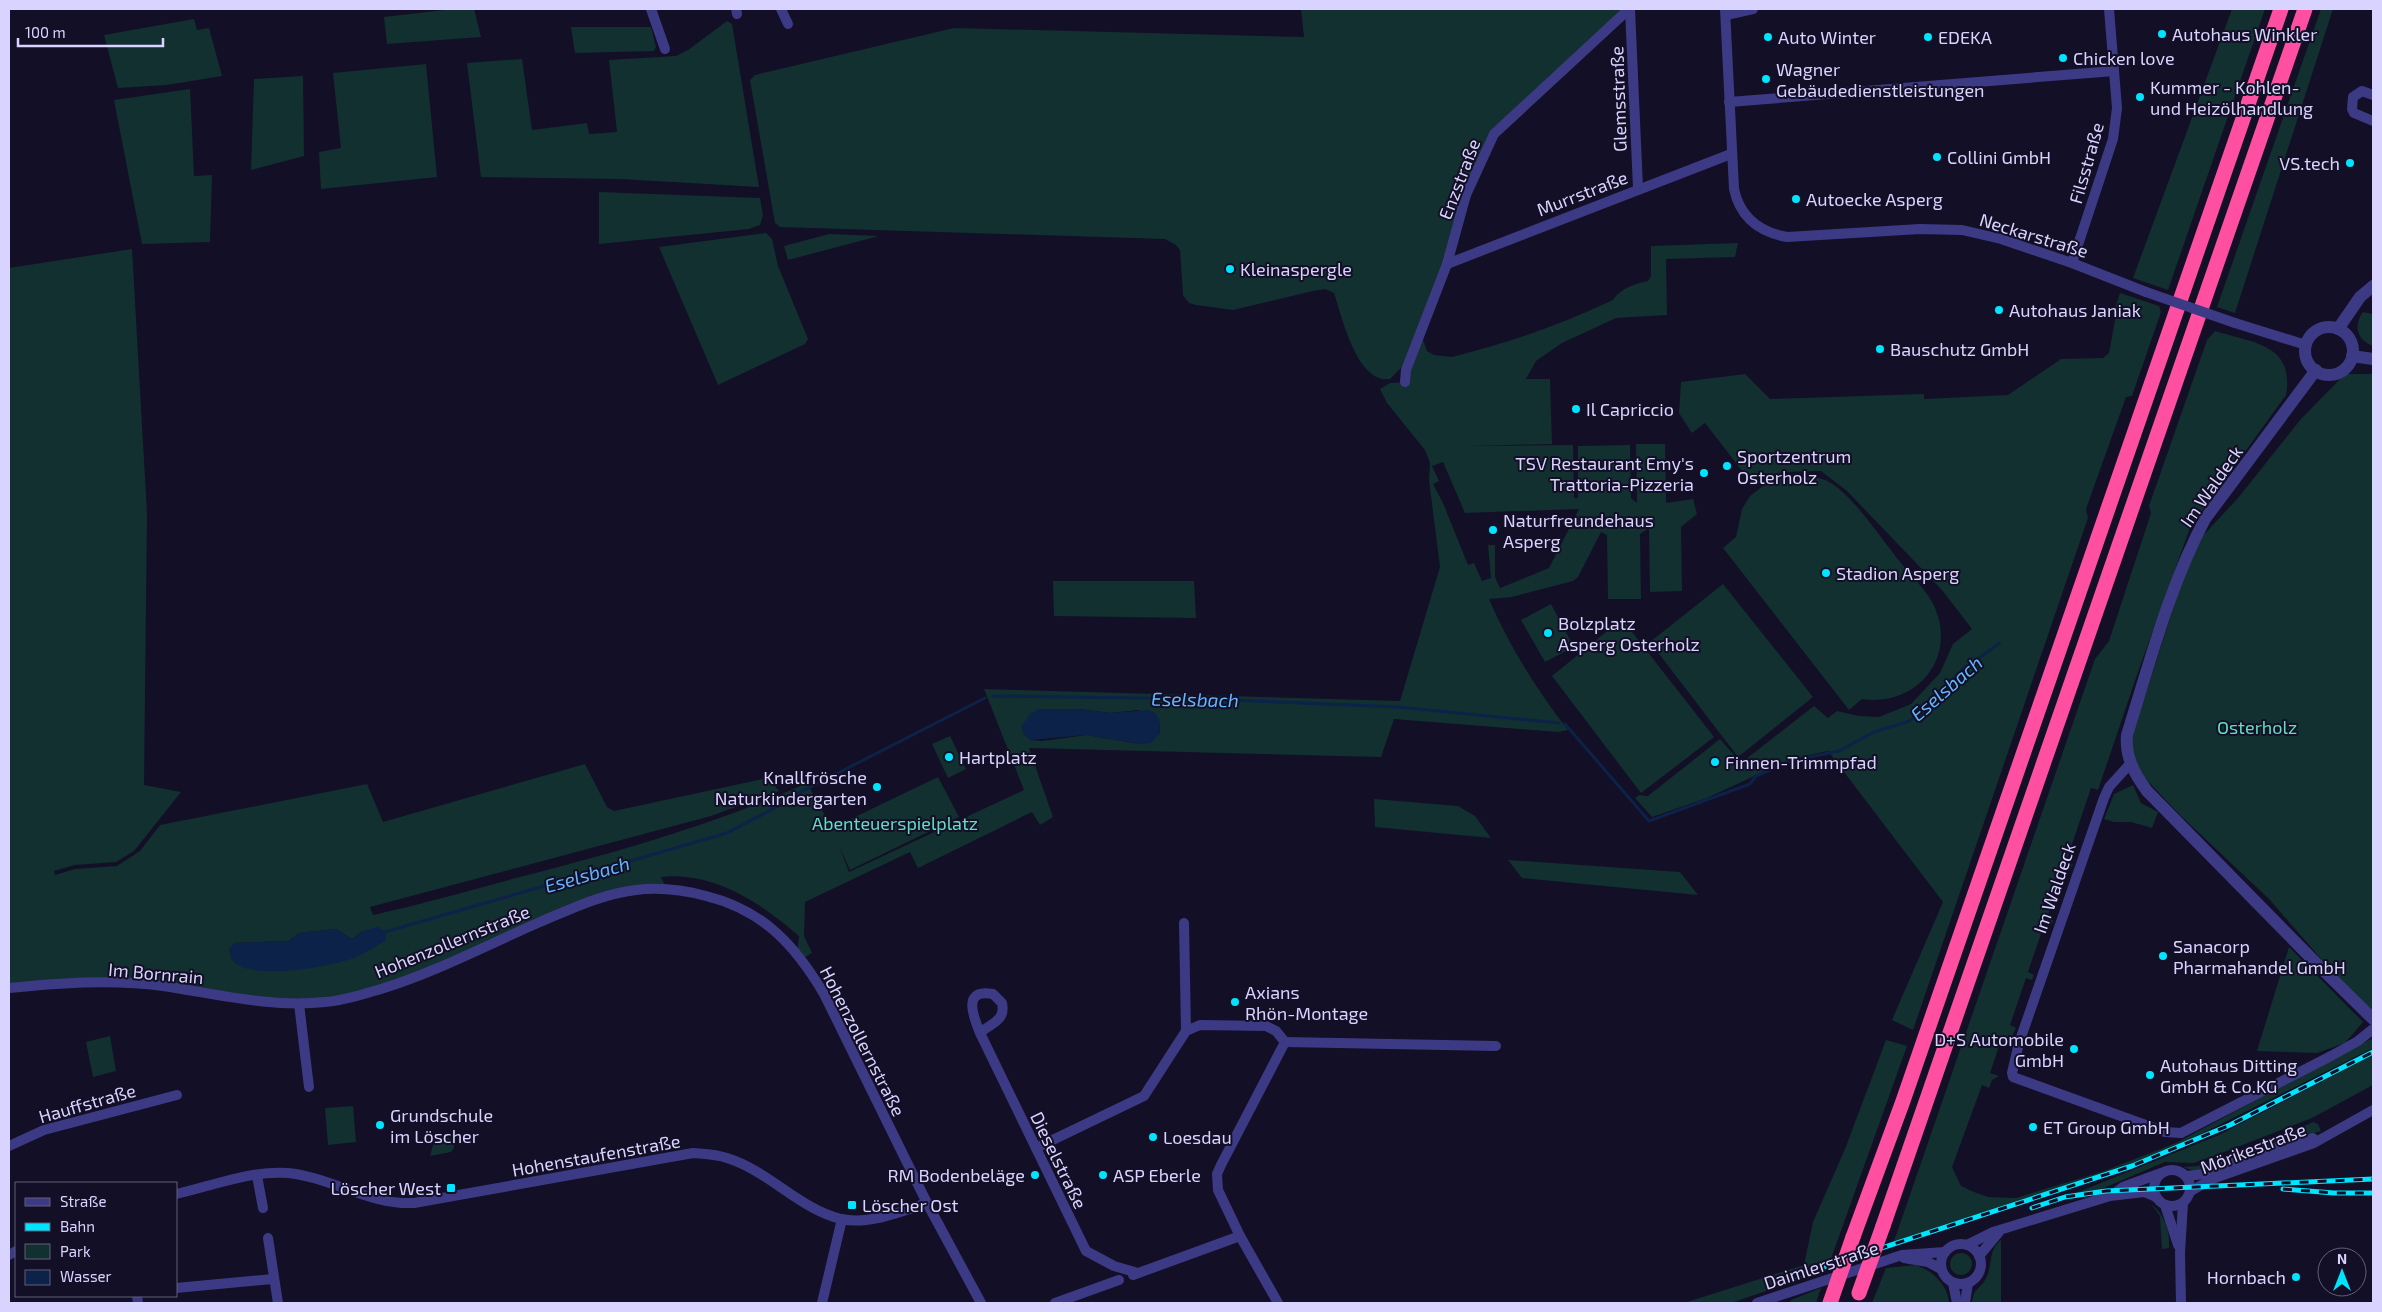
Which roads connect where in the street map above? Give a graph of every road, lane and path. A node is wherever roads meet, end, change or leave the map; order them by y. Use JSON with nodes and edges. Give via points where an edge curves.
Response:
{"nodes":[{"id":1,"x":651,"y":9,"type":"edge"},
{"id":2,"x":781,"y":9,"type":"edge"},
{"id":3,"x":1630,"y":9,"type":"edge"},
{"id":4,"x":1753,"y":9,"type":"edge"},
{"id":5,"x":2109,"y":9,"type":"edge"},
{"id":6,"x":2282,"y":9,"type":"edge"},
{"id":7,"x":2304,"y":9,"type":"edge"},
{"id":8,"x":1725,"y":12,"type":"edge"},
{"id":9,"x":788,"y":24,"type":"dead end"},
{"id":10,"x":665,"y":49,"type":"dead end"},
{"id":11,"x":2114,"y":71,"type":"junction"},
{"id":12,"x":2373,"y":95,"type":"edge"},
{"id":13,"x":1729,"y":102,"type":"junction"},
{"id":14,"x":2373,"y":121,"type":"edge"},
{"id":15,"x":1731,"y":154,"type":"junction"},
{"id":16,"x":1638,"y":188,"type":"junction"},
{"id":17,"x":2072,"y":263,"type":"junction"},
{"id":18,"x":1447,"y":264,"type":"junction"},
{"id":19,"x":2373,"y":286,"type":"edge"},
{"id":20,"x":2338,"y":329,"type":"junction"},
{"id":21,"x":2306,"y":345,"type":"junction"},
{"id":22,"x":2352,"y":356,"type":"junction"},
{"id":23,"x":2373,"y":359,"type":"edge"},
{"id":24,"x":2316,"y":370,"type":"junction"},
{"id":25,"x":1405,"y":382,"type":"dead end"},
{"id":26,"x":2130,"y":764,"type":"junction"},
{"id":27,"x":1184,"y":924,"type":"dead end"},
{"id":28,"x":9,"y":988,"type":"edge"},
{"id":29,"x":300,"y":1004,"type":"junction"},
{"id":30,"x":2373,"y":1018,"type":"edge"},
{"id":31,"x":2373,"y":1029,"type":"edge"},
{"id":32,"x":1186,"y":1031,"type":"junction"},
{"id":33,"x":980,"y":1032,"type":"dead end"},
{"id":34,"x":1285,"y":1042,"type":"junction"},
{"id":35,"x":1496,"y":1046,"type":"dead end"},
{"id":36,"x":309,"y":1087,"type":"dead end"},
{"id":37,"x":177,"y":1095,"type":"dead end"},
{"id":38,"x":2373,"y":1110,"type":"edge"},
{"id":39,"x":2326,"y":1135,"type":"junction"},
{"id":40,"x":9,"y":1146,"type":"edge"},
{"id":41,"x":1036,"y":1148,"type":"junction"},
{"id":42,"x":2162,"y":1173,"type":"junction"},
{"id":43,"x":257,"y":1176,"type":"junction"},
{"id":44,"x":2186,"y":1176,"type":"junction"},
{"id":45,"x":2191,"y":1191,"type":"junction"},
{"id":46,"x":178,"y":1194,"type":"edge"},
{"id":47,"x":2110,"y":1196,"type":"junction"},
{"id":48,"x":2156,"y":1196,"type":"junction"},
{"id":49,"x":927,"y":1202,"type":"junction"},
{"id":50,"x":2183,"y":1204,"type":"junction"},
{"id":51,"x":2165,"y":1205,"type":"junction"},
{"id":52,"x":263,"y":1208,"type":"dead end"},
{"id":53,"x":842,"y":1219,"type":"junction"},
{"id":54,"x":2000,"y":1231,"type":"junction"},
{"id":55,"x":1240,"y":1236,"type":"junction"},
{"id":56,"x":268,"y":1238,"type":"dead end"},
{"id":57,"x":1967,"y":1245,"type":"junction"},
{"id":58,"x":1945,"y":1252,"type":"junction"},
{"id":59,"x":2180,"y":1253,"type":"junction"},
{"id":60,"x":1979,"y":1256,"type":"junction"},
{"id":61,"x":1896,"y":1257,"type":"junction"},
{"id":62,"x":1941,"y":1269,"type":"junction"},
{"id":63,"x":1138,"y":1274,"type":"junction"},
{"id":64,"x":273,"y":1279,"type":"junction"},
{"id":65,"x":1953,"y":1283,"type":"junction"},
{"id":66,"x":1968,"y":1283,"type":"junction"},
{"id":67,"x":178,"y":1288,"type":"edge"},
{"id":68,"x":1858,"y":1298,"type":"edge"},
{"id":69,"x":278,"y":1303,"type":"edge"},
{"id":70,"x":822,"y":1303,"type":"edge"},
{"id":71,"x":981,"y":1303,"type":"edge"},
{"id":72,"x":1054,"y":1303,"type":"edge"},
{"id":73,"x":1278,"y":1303,"type":"edge"},
{"id":74,"x":1757,"y":1303,"type":"edge"},
{"id":75,"x":1830,"y":1303,"type":"edge"},
{"id":76,"x":1956,"y":1303,"type":"edge"},
{"id":77,"x":1965,"y":1303,"type":"edge"},
{"id":78,"x":2181,"y":1303,"type":"edge"}],
"edges":[{"from":1,"to":10,"type":"street"},
{"from":2,"to":9,"type":"street"},
{"from":3,"to":16,"type":"street","name":"Glemsstraße"},
{"from":3,"to":18,"type":"street","name":"Enzstraße","via":[[1494,134],[1466,195]]},
{"from":4,"to":8,"type":"street"},
{"from":5,"to":11,"type":"street","name":"Filsstraße"},
{"from":6,"to":75,"type":"highway","bridge":true},
{"from":7,"to":68,"type":"highway","bridge":true},
{"from":8,"to":13,"type":"street"},
{"from":11,"to":13,"type":"street"},
{"from":11,"to":17,"type":"street","name":"Filsstraße","via":[[2117,108],[2113,139]]},
{"from":12,"to":14,"type":"street","via":[[2362,91],[2353,97],[2352,103],[2354,113]]},
{"from":13,"to":15,"type":"street"},
{"from":15,"to":16,"type":"street","name":"Murrstraße"},
{"from":15,"to":17,"type":"street","name":"Neckarstraße","via":[[1736,197],[1746,217],[1764,231],[1787,237],[1920,229],[1962,230],[2001,239]]},
{"from":16,"to":18,"type":"street","name":"Murrstraße"},
{"from":17,"to":21,"type":"street","name":"Neckarstraße","bridge":true,"via":[[2146,292]]},
{"from":18,"to":25,"type":"street","name":"Enzstraße","via":[[1406,370]]},
{"from":19,"to":20,"type":"street","via":[[2360,297]]},
{"from":20,"to":21,"type":"street","via":[[2322,328],[2309,338]]},
{"from":20,"to":22,"type":"street","via":[[2352,342]]},
{"from":21,"to":24,"type":"street","via":[[2308,362]]},
{"from":22,"to":23,"type":"street"},
{"from":22,"to":24,"type":"street","via":[[2341,371],[2328,374]]},
{"from":24,"to":26,"type":"street","name":"Im Waldeck","via":[[2205,520],[2191,546],[2170,597],[2127,735]]},
{"from":26,"to":30,"type":"street","via":[[2147,791]]},
{"from":26,"to":31,"type":"street","name":"Im Waldeck","via":[[2104,798],[2022,1034],[2013,1077],[2166,1132],[2181,1133],[2331,1056]]},
{"from":27,"to":32,"type":"street"},
{"from":28,"to":29,"type":"street","name":"Im Bornrain","via":[[70,983],[160,986]]},
{"from":29,"to":36,"type":"street"},
{"from":29,"to":49,"type":"street","name":"Hohenzollernstraße","via":[[340,1001],[392,985],[573,908],[622,893],[667,889],[721,899],[759,918],[785,939],[804,963],[824,994]]},
{"from":32,"to":34,"type":"street","via":[[1200,1025],[1266,1026],[1276,1031]]},
{"from":32,"to":41,"type":"street","via":[[1144,1096]]},
{"from":33,"to":41,"type":"street","name":"Dieselstraße"},
{"from":34,"to":35,"type":"street"},
{"from":34,"to":55,"type":"street","via":[[1217,1174],[1218,1190]]},
{"from":37,"to":40,"type":"street","name":"Hauffstraße","via":[[44,1130]]},
{"from":38,"to":39,"type":"street","name":"Mörikestraße"},
{"from":39,"to":44,"type":"street","name":"Mörikestraße","via":[[2300,1140],[2204,1174]]},
{"from":39,"to":45,"type":"street","name":"Mörikestraße","via":[[2314,1143],[2212,1179]]},
{"from":41,"to":63,"type":"street","name":"Dieselstraße","via":[[1086,1251]]},
{"from":42,"to":44,"type":"street","name":"Mörikestraße","via":[[2178,1170]]},
{"from":42,"to":47,"type":"street","name":"Mörikestraße","via":[[2123,1187]]},
{"from":42,"to":48,"type":"street","via":[[2155,1181]]},
{"from":43,"to":46,"type":"street","name":"Hohenstaufenstraße"},
{"from":43,"to":52,"type":"street"},
{"from":43,"to":53,"type":"street","name":"Hohenstaufenstraße","via":[[300,1175],[366,1196],[396,1203],[414,1203],[672,1156],[716,1155],[755,1171],[809,1206]]},
{"from":44,"to":45,"type":"street","name":"Mörikestraße"},
{"from":45,"to":50,"type":"street","name":"Mörikestraße"},
{"from":47,"to":48,"type":"street","name":"Mörikestraße","via":[[2144,1192]]},
{"from":47,"to":54,"type":"street","name":"Mörikestraße"},
{"from":48,"to":51,"type":"street"},
{"from":49,"to":53,"type":"street","name":"Hohenstaufenstraße","via":[[876,1218]]},
{"from":49,"to":71,"type":"street","name":"Hohenzollernstraße"},
{"from":50,"to":51,"type":"street"},
{"from":50,"to":59,"type":"street"},
{"from":51,"to":59,"type":"street"},
{"from":53,"to":70,"type":"street"},
{"from":54,"to":57,"type":"street","name":"Mörikestraße","via":[[1984,1235]]},
{"from":54,"to":60,"type":"street"},
{"from":55,"to":63,"type":"street"},
{"from":55,"to":73,"type":"street"},
{"from":56,"to":64,"type":"street"},
{"from":57,"to":58,"type":"street","via":[[1952,1246]]},
{"from":57,"to":60,"type":"street"},
{"from":58,"to":61,"type":"street","name":"Daimlerstraße"},
{"from":58,"to":62,"type":"street"},
{"from":59,"to":78,"type":"street"},
{"from":60,"to":66,"type":"street","via":[[1978,1275]]},
{"from":61,"to":62,"type":"street","name":"Daimlerstraße","via":[[1921,1260]]},
{"from":61,"to":74,"type":"street","name":"Daimlerstraße"},
{"from":62,"to":65,"type":"street"},
{"from":63,"to":72,"type":"street"},
{"from":64,"to":67,"type":"street"},
{"from":64,"to":69,"type":"street"},
{"from":65,"to":66,"type":"street"},
{"from":65,"to":76,"type":"street"},
{"from":66,"to":77,"type":"street"}]}
